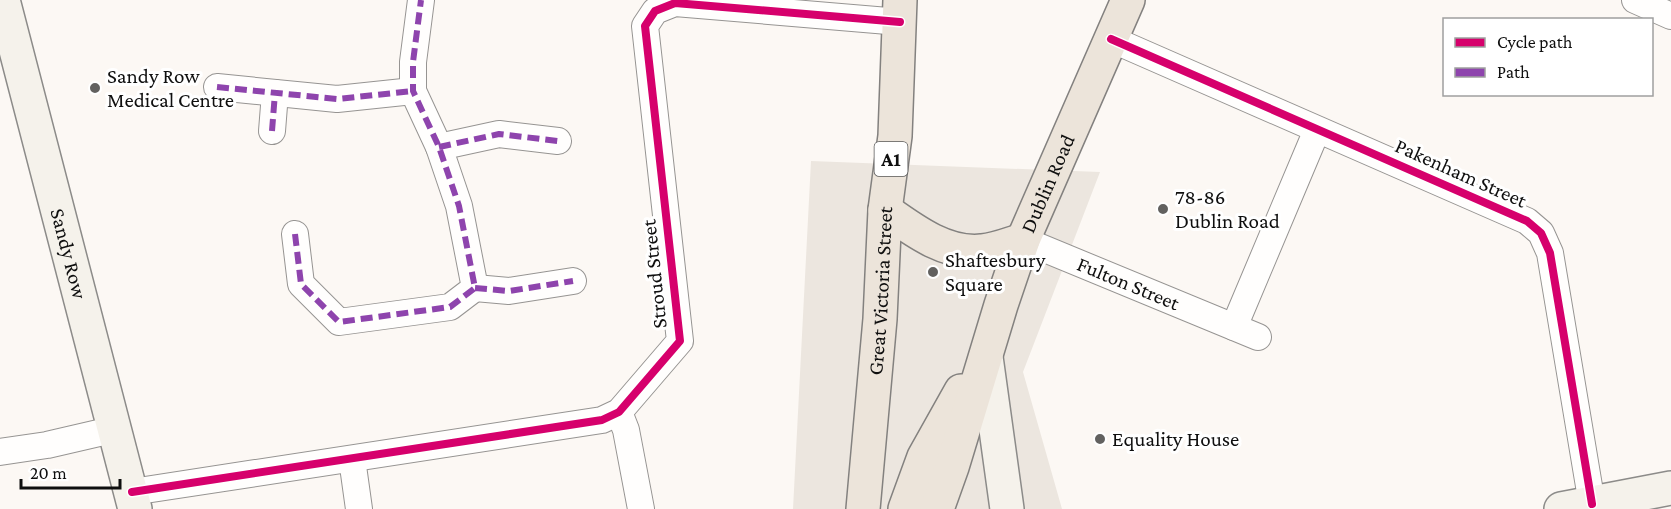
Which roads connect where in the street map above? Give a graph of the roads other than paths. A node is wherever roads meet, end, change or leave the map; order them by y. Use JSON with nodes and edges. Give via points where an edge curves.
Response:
{"nodes":[{"id":1,"x":3,"y":0,"type":"edge"},
{"id":2,"x":421,"y":0,"type":"edge"},
{"id":3,"x":1128,"y":0,"type":"edge"},
{"id":4,"x":1635,"y":0,"type":"edge"},
{"id":5,"x":900,"y":11,"type":"edge"},
{"id":6,"x":1671,"y":16,"type":"edge"},
{"id":7,"x":1111,"y":39,"type":"junction"},
{"id":8,"x":10,"y":60,"type":"edge"},
{"id":9,"x":217,"y":87,"type":"dead end"},
{"id":10,"x":413,"y":91,"type":"junction"},
{"id":11,"x":275,"y":93,"type":"junction"},
{"id":12,"x":1317,"y":130,"type":"junction"},
{"id":13,"x":272,"y":131,"type":"dead end"},
{"id":14,"x":558,"y":141,"type":"dead end"},
{"id":15,"x":439,"y":147,"type":"junction"},
{"id":16,"x":885,"y":210,"type":"junction"},
{"id":17,"x":295,"y":234,"type":"dead end"},
{"id":18,"x":1023,"y":240,"type":"junction"},
{"id":19,"x":573,"y":281,"type":"dead end"},
{"id":20,"x":475,"y":288,"type":"junction"},
{"id":21,"x":1234,"y":327,"type":"junction"},
{"id":22,"x":1258,"y":338,"type":"dead end"},
{"id":23,"x":988,"y":348,"type":"junction"},
{"id":24,"x":618,"y":412,"type":"junction"},
{"id":25,"x":116,"y":429,"type":"junction"},
{"id":26,"x":0,"y":452,"type":"edge"},
{"id":27,"x":352,"y":459,"type":"junction"},
{"id":28,"x":1671,"y":488,"type":"edge"},
{"id":29,"x":134,"y":501,"type":"edge"},
{"id":30,"x":1576,"y":506,"type":"edge"},
{"id":31,"x":865,"y":508,"type":"edge"},
{"id":32,"x":359,"y":509,"type":"edge"},
{"id":33,"x":641,"y":509,"type":"edge"},
{"id":34,"x":905,"y":509,"type":"edge"},
{"id":35,"x":937,"y":509,"type":"edge"},
{"id":36,"x":1007,"y":509,"type":"edge"}],
"edges":[{"from":1,"to":8,"type":"main road","name":"Sandy Row"},
{"from":2,"to":10,"type":"street"},
{"from":3,"to":7,"type":"main road","name":"Dublin Road"},
{"from":4,"to":6,"type":"street"},
{"from":5,"to":16,"type":"main road","name":"Great Victoria Street","number":"A1","via":[[895,136]]},
{"from":5,"to":24,"type":"street","name":"Stroud Street","via":[[675,3],[655,11],[645,26],[680,341]]},
{"from":7,"to":12,"type":"street","name":"Pakenham Street"},
{"from":7,"to":18,"type":"main road","name":"Dublin Road"},
{"from":8,"to":25,"type":"main road","name":"Sandy Row"},
{"from":9,"to":11,"type":"street"},
{"from":10,"to":11,"type":"street","via":[[338,99]]},
{"from":10,"to":15,"type":"street"},
{"from":11,"to":13,"type":"street"},
{"from":12,"to":21,"type":"street"},
{"from":12,"to":30,"type":"street","name":"Pakenham Street","via":[[1527,221],[1541,233],[1550,253]]},
{"from":14,"to":15,"type":"street","via":[[500,134]]},
{"from":15,"to":20,"type":"street","via":[[459,206]]},
{"from":16,"to":18,"type":"main road","via":[[948,247],[988,250]]},
{"from":16,"to":31,"type":"main road","name":"Great Victoria Street","number":"A1"},
{"from":17,"to":20,"type":"street","via":[[301,284],[339,322],[450,307]]},
{"from":18,"to":21,"type":"street","name":"Fulton Street"},
{"from":18,"to":23,"type":"main road","name":"Dublin Road"},
{"from":19,"to":20,"type":"street","via":[[509,291]]},
{"from":21,"to":22,"type":"street","name":"Fulton Street"},
{"from":23,"to":34,"type":"main road","via":[[924,456]]},
{"from":23,"to":35,"type":"main road","name":"Dublin Road"},
{"from":23,"to":36,"type":"main road"},
{"from":24,"to":27,"type":"street","name":"Stroud Street","via":[[602,420]]},
{"from":24,"to":33,"type":"street","via":[[626,430]]},
{"from":25,"to":26,"type":"street","via":[[48,446]]},
{"from":25,"to":29,"type":"main road","name":"Sandy Row"},
{"from":27,"to":29,"type":"street","name":"Stroud Street"},
{"from":27,"to":32,"type":"street"},
{"from":28,"to":30,"type":"main road"}]}
